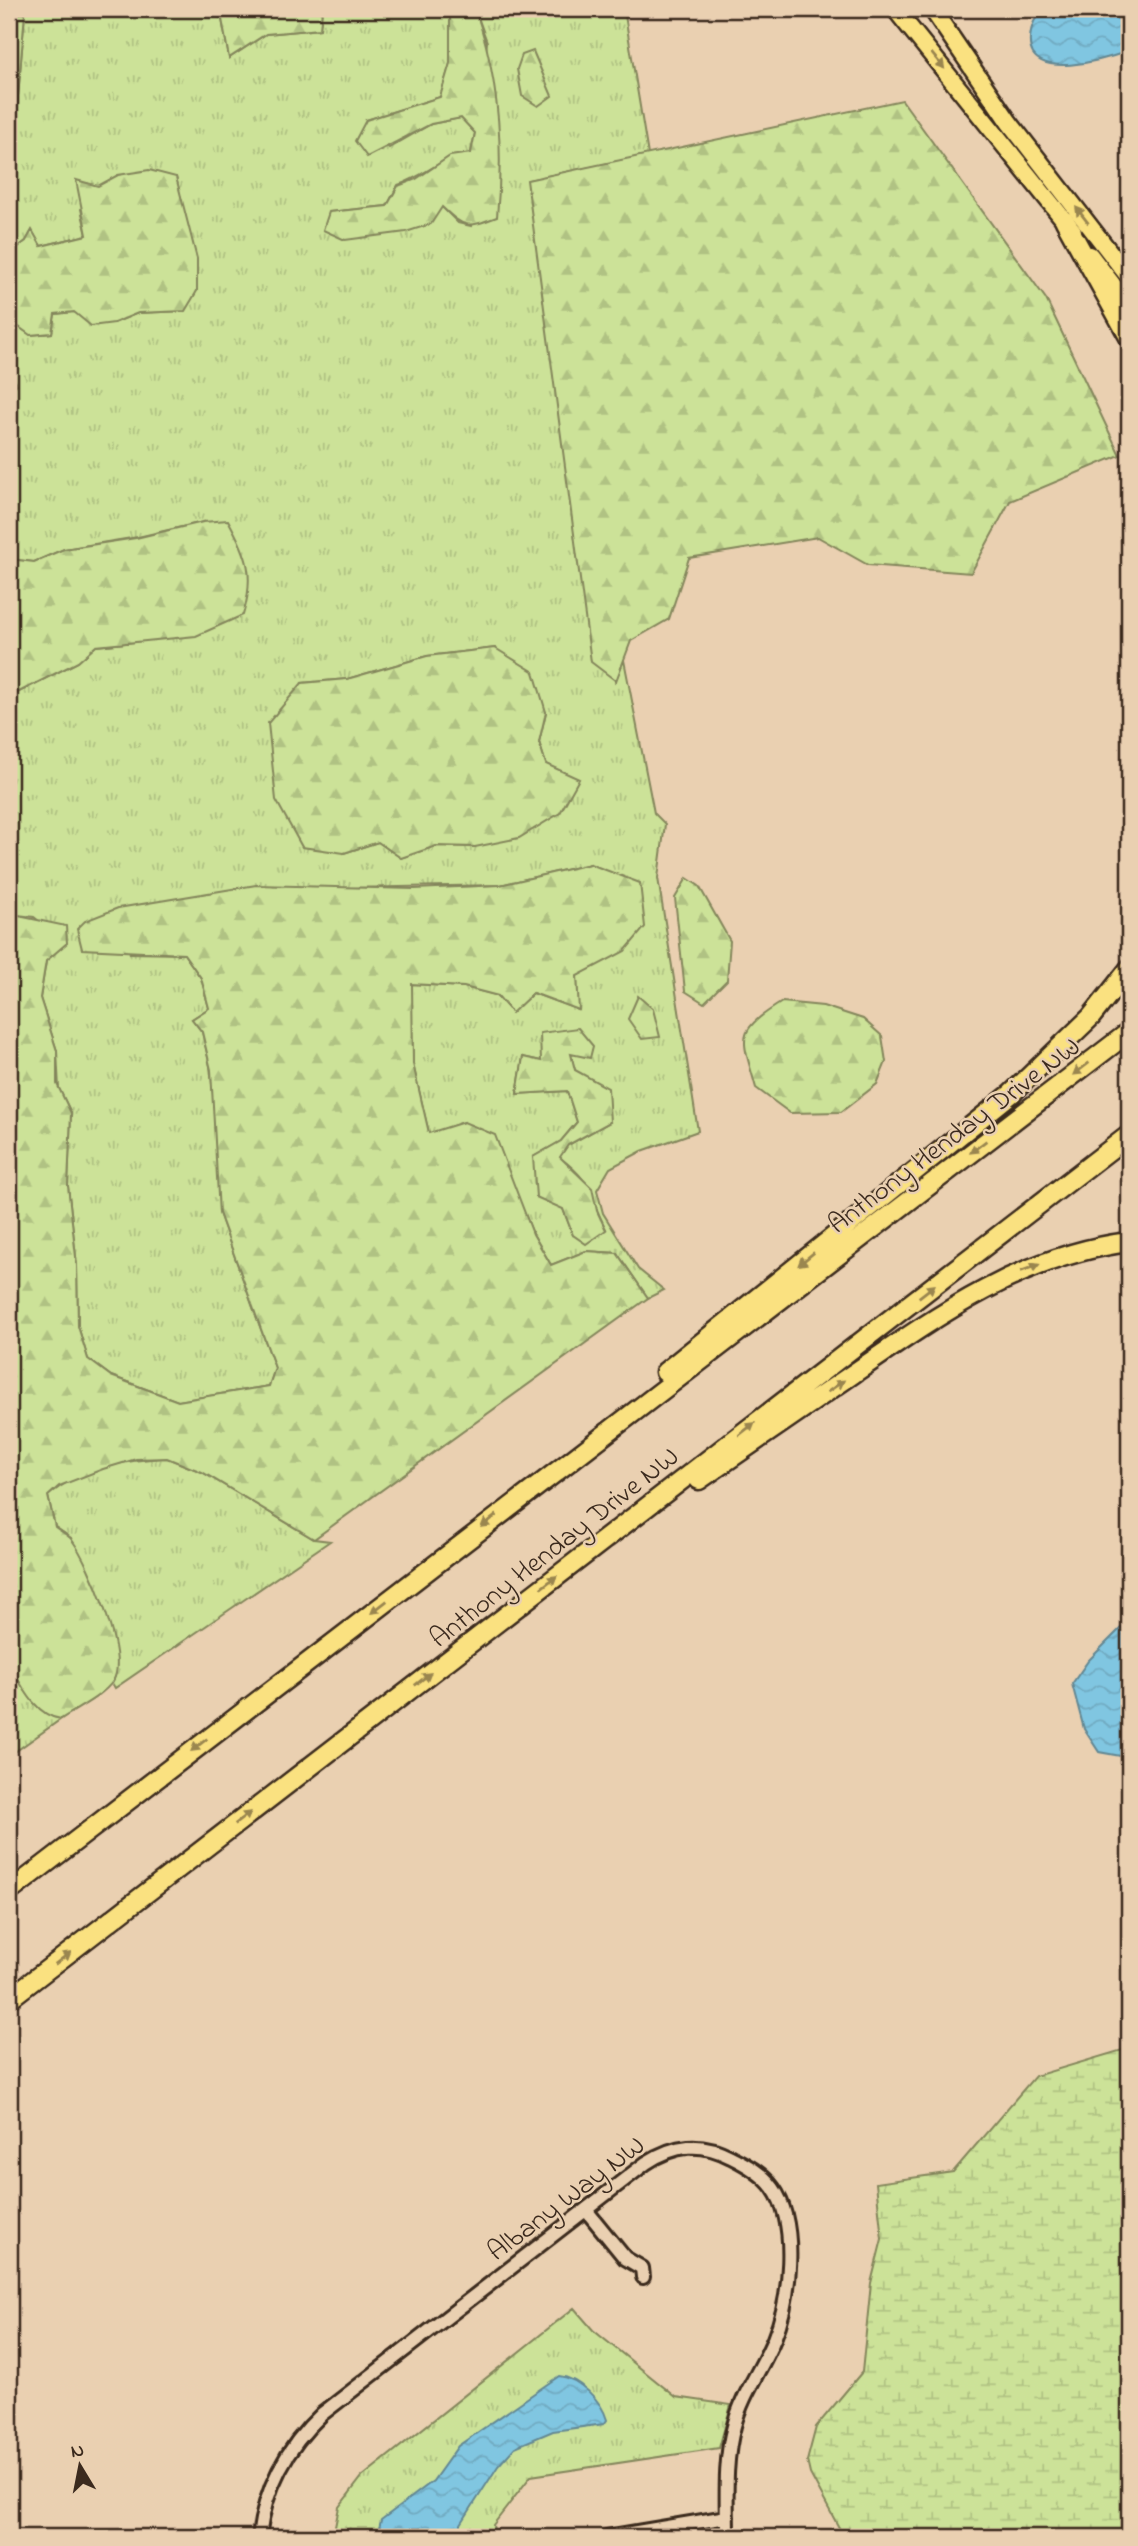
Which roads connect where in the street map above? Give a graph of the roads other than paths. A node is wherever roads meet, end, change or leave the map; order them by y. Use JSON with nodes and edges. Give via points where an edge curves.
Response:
{"nodes":[{"id":1,"x":895,"y":9,"type":"edge"},
{"id":2,"x":932,"y":9,"type":"edge"},
{"id":3,"x":1065,"y":221,"type":"junction"},
{"id":4,"x":1126,"y":274,"type":"edge"},
{"id":5,"x":1128,"y":304,"type":"edge"},
{"id":6,"x":1129,"y":337,"type":"edge"},
{"id":7,"x":1129,"y":969,"type":"edge"},
{"id":8,"x":1129,"y":1032,"type":"edge"},
{"id":9,"x":1129,"y":1135,"type":"edge"},
{"id":10,"x":1129,"y":1242,"type":"edge"},
{"id":11,"x":543,"y":1480,"type":"junction"},
{"id":12,"x":576,"y":1561,"type":"junction"},
{"id":13,"x":9,"y":1892,"type":"edge"},
{"id":14,"x":9,"y":1999,"type":"edge"},
{"id":15,"x":586,"y":2210,"type":"junction"},
{"id":16,"x":643,"y":2277,"type":"dead end"},
{"id":17,"x":727,"y":2517,"type":"junction"},
{"id":18,"x":259,"y":2537,"type":"edge"},
{"id":19,"x":607,"y":2537,"type":"edge"},
{"id":20,"x":727,"y":2537,"type":"edge"}],
"edges":[{"from":1,"to":3,"type":"main road","one_way":true},
{"from":4,"to":2,"type":"main road","one_way":true,"via":[[1009,122]]},
{"from":3,"to":5,"type":"main road"},
{"from":3,"to":6,"type":"highway"},
{"from":7,"to":11,"type":"highway","one_way":true,"via":[[1091,1017],[1011,1094],[601,1423]]},
{"from":8,"to":11,"type":"highway","name":"Anthony Henday Drive NW","one_way":true},
{"from":12,"to":9,"type":"highway","name":"Anthony Henday Drive NW","one_way":true},
{"from":12,"to":10,"type":"highway","one_way":true,"via":[[947,1309],[1016,1273],[1065,1255]]},
{"from":11,"to":13,"type":"highway","name":"Anthony Henday Drive NW","one_way":true},
{"from":14,"to":12,"type":"highway","name":"Anthony Henday Drive NW","one_way":true},
{"from":15,"to":16,"type":"street","via":[[625,2258],[642,2268]]},
{"from":15,"to":17,"type":"street","name":"Albany Way NW","via":[[658,2155],[683,2146],[708,2147],[741,2162],[762,2175],[781,2201],[788,2237],[783,2311],[734,2425]]},
{"from":15,"to":18,"type":"street","name":"Albany Way NW","via":[[310,2425],[277,2472]]},
{"from":17,"to":19,"type":"street"},
{"from":17,"to":20,"type":"street","name":"Albany Way NW"}]}
